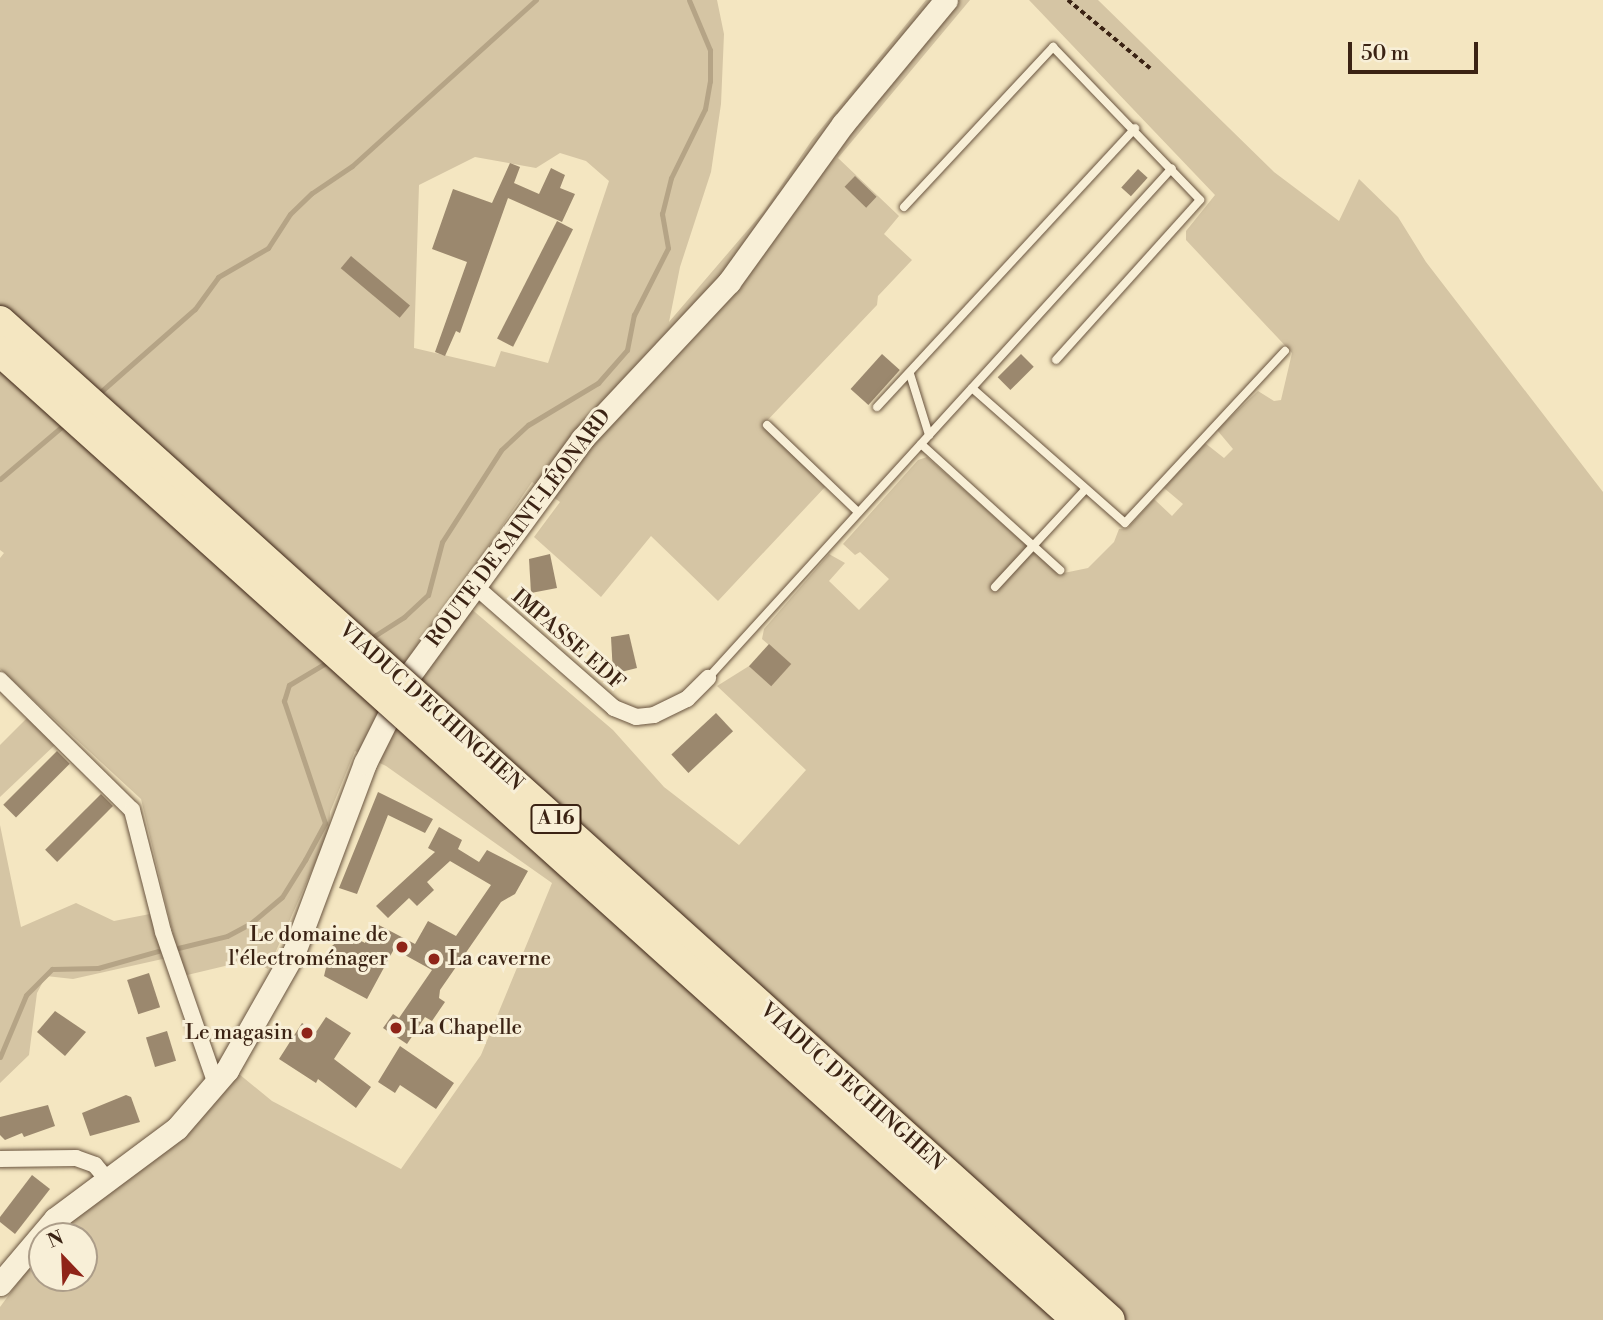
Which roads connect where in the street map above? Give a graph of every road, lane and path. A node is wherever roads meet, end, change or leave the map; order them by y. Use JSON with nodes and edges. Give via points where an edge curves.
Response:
{"nodes":[{"id":1,"x":946,"y":0,"type":"edge"},
{"id":2,"x":1068,"y":0,"type":"edge"},
{"id":3,"x":1150,"y":68,"type":"dead end"},
{"id":4,"x":1135,"y":128,"type":"junction"},
{"id":5,"x":1172,"y":169,"type":"junction"},
{"id":6,"x":904,"y":207,"type":"dead end"},
{"id":7,"x":0,"y":321,"type":"edge"},
{"id":8,"x":0,"y":351,"type":"edge"},
{"id":9,"x":1285,"y":351,"type":"dead end"},
{"id":10,"x":1056,"y":360,"type":"dead end"},
{"id":11,"x":910,"y":374,"type":"junction"},
{"id":12,"x":972,"y":388,"type":"junction"},
{"id":13,"x":877,"y":407,"type":"dead end"},
{"id":14,"x":767,"y":425,"type":"dead end"},
{"id":15,"x":929,"y":435,"type":"junction"},
{"id":16,"x":921,"y":444,"type":"junction"},
{"id":17,"x":1084,"y":491,"type":"junction"},
{"id":18,"x":859,"y":512,"type":"junction"},
{"id":19,"x":1033,"y":545,"type":"junction"},
{"id":20,"x":1060,"y":570,"type":"dead end"},
{"id":21,"x":476,"y":586,"type":"junction"},
{"id":22,"x":995,"y":587,"type":"dead end"},
{"id":23,"x":708,"y":678,"type":"joint"},
{"id":24,"x":0,"y":680,"type":"edge"},
{"id":25,"x":216,"y":1084,"type":"junction"},
{"id":26,"x":0,"y":1159,"type":"edge"},
{"id":27,"x":106,"y":1178,"type":"junction"},
{"id":28,"x":0,"y":1284,"type":"edge"},
{"id":29,"x":1077,"y":1320,"type":"edge"},
{"id":30,"x":1110,"y":1320,"type":"edge"}],
"edges":[{"from":1,"to":21,"type":"street","name":"ROUTE DE SAINT-LÉONARD","via":[[844,124],[729,282],[582,439]]},
{"from":2,"to":3,"type":"path"},
{"from":4,"to":5,"type":"lane"},
{"from":4,"to":6,"type":"lane","via":[[1053,47]]},
{"from":4,"to":11,"type":"lane"},
{"from":5,"to":10,"type":"lane","via":[[1198,195],[1197,206]]},
{"from":5,"to":12,"type":"lane"},
{"from":7,"to":30,"type":"highway","name":"VIADUC D'ECHINGHEN","number":"A 16","bridge":true},
{"from":8,"to":29,"type":"highway","name":"VIADUC D'ECHINGHEN","number":"A 16","bridge":true},
{"from":9,"to":17,"type":"lane","via":[[1125,523]]},
{"from":11,"to":13,"type":"lane"},
{"from":11,"to":15,"type":"lane"},
{"from":12,"to":15,"type":"lane"},
{"from":12,"to":17,"type":"lane"},
{"from":14,"to":18,"type":"lane"},
{"from":15,"to":16,"type":"lane"},
{"from":16,"to":18,"type":"lane"},
{"from":16,"to":19,"type":"lane"},
{"from":17,"to":19,"type":"lane"},
{"from":18,"to":23,"type":"lane"},
{"from":19,"to":20,"type":"lane"},
{"from":19,"to":22,"type":"lane"},
{"from":21,"to":23,"type":"street","name":"IMPASSE EDF","via":[[614,708],[636,717],[654,715],[687,699]]},
{"from":21,"to":25,"type":"street","name":"ROUTE DE SAINT-LÉONARD","via":[[395,699],[365,763],[293,952],[241,1050]]},
{"from":24,"to":25,"type":"street","via":[[132,810],[176,978]]},
{"from":25,"to":27,"type":"street","name":"ROUTE DE SAINT-LÉONARD","via":[[177,1128]]},
{"from":26,"to":27,"type":"street","via":[[76,1158],[96,1165]]},
{"from":27,"to":28,"type":"street","name":"ROUTE DE SAINT-LÉONARD","via":[[55,1219]]}]}
